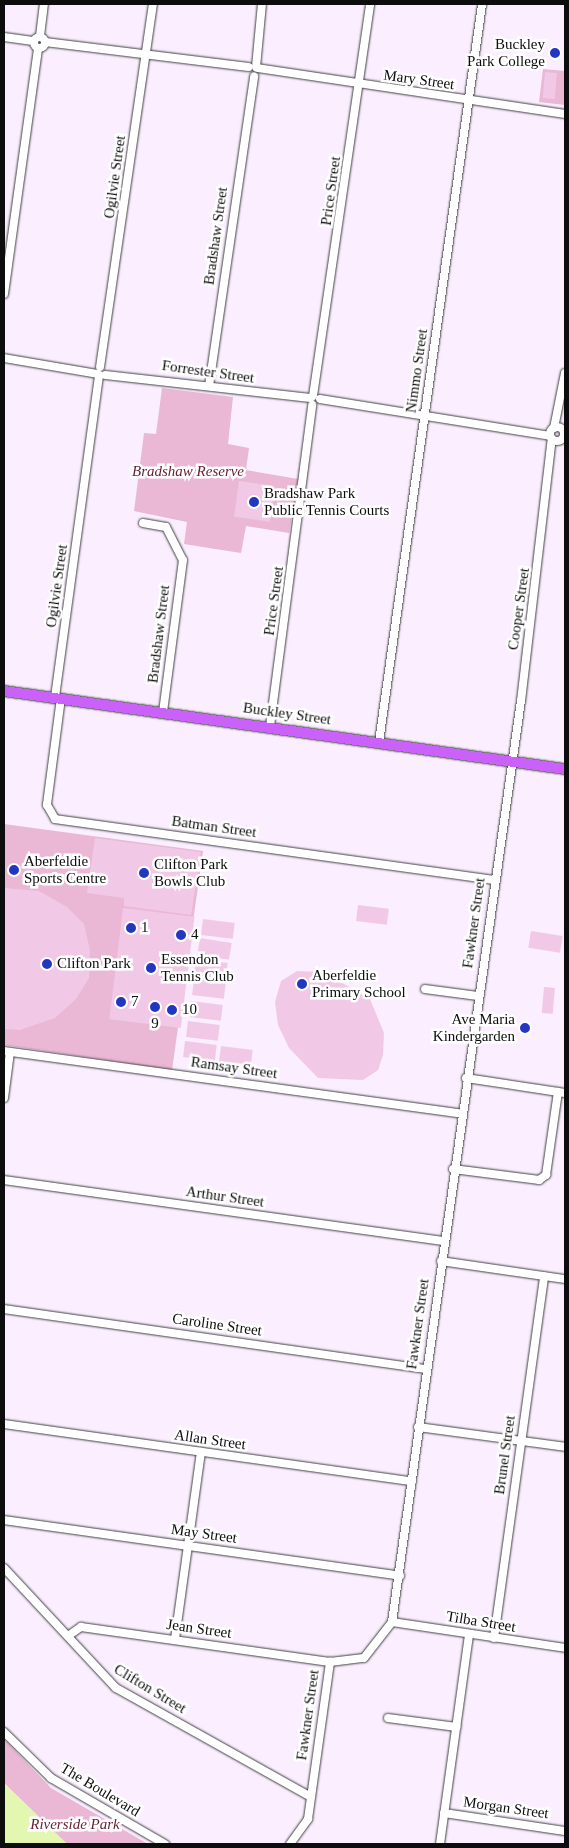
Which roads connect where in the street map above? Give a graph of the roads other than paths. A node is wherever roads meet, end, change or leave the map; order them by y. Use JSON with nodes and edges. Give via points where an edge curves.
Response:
{"nodes":[{"id":1,"x":44,"y":4,"type":"edge"},
{"id":2,"x":153,"y":4,"type":"edge"},
{"id":3,"x":262,"y":4,"type":"edge"},
{"id":4,"x":370,"y":4,"type":"edge"},
{"id":5,"x":482,"y":4,"type":"edge"},
{"id":6,"x":4,"y":37,"type":"edge"},
{"id":7,"x":39,"y":42,"type":"junction"},
{"id":8,"x":146,"y":56,"type":"junction"},
{"id":9,"x":252,"y":71,"type":"junction"},
{"id":10,"x":359,"y":85,"type":"junction"},
{"id":11,"x":469,"y":100,"type":"junction"},
{"id":12,"x":565,"y":114,"type":"edge"},
{"id":13,"x":4,"y":294,"type":"edge"},
{"id":14,"x":4,"y":358,"type":"edge"},
{"id":15,"x":102,"y":371,"type":"junction"},
{"id":16,"x":565,"y":372,"type":"edge"},
{"id":17,"x":209,"y":386,"type":"junction"},
{"id":18,"x":315,"y":401,"type":"junction"},
{"id":19,"x":424,"y":416,"type":"junction"},
{"id":20,"x":558,"y":434,"type":"edge"},
{"id":21,"x":143,"y":523,"type":"dead end"},
{"id":22,"x":4,"y":691,"type":"edge"},
{"id":23,"x":58,"y":698,"type":"junction"},
{"id":24,"x":164,"y":712,"type":"junction"},
{"id":25,"x":270,"y":726,"type":"junction"},
{"id":26,"x":379,"y":742,"type":"junction"},
{"id":27,"x":511,"y":762,"type":"junction"},
{"id":28,"x":565,"y":769,"type":"edge"},
{"id":29,"x":494,"y":880,"type":"junction"},
{"id":30,"x":426,"y":989,"type":"dead end"},
{"id":31,"x":478,"y":996,"type":"junction"},
{"id":32,"x":7,"y":1051,"type":"edge"},
{"id":33,"x":466,"y":1078,"type":"junction"},
{"id":34,"x":562,"y":1092,"type":"edge"},
{"id":35,"x":4,"y":1098,"type":"edge"},
{"id":36,"x":461,"y":1114,"type":"junction"},
{"id":37,"x":453,"y":1169,"type":"junction"},
{"id":38,"x":4,"y":1180,"type":"edge"},
{"id":39,"x":443,"y":1242,"type":"junction"},
{"id":40,"x":441,"y":1261,"type":"junction"},
{"id":41,"x":544,"y":1276,"type":"junction"},
{"id":42,"x":565,"y":1279,"type":"edge"},
{"id":43,"x":4,"y":1309,"type":"edge"},
{"id":44,"x":426,"y":1369,"type":"junction"},
{"id":45,"x":4,"y":1424,"type":"edge"},
{"id":46,"x":418,"y":1427,"type":"junction"},
{"id":47,"x":520,"y":1440,"type":"junction"},
{"id":48,"x":565,"y":1447,"type":"edge"},
{"id":49,"x":201,"y":1452,"type":"junction"},
{"id":50,"x":412,"y":1481,"type":"junction"},
{"id":51,"x":4,"y":1520,"type":"edge"},
{"id":52,"x":188,"y":1545,"type":"junction"},
{"id":53,"x":4,"y":1568,"type":"edge"},
{"id":54,"x":400,"y":1576,"type":"junction"},
{"id":55,"x":392,"y":1622,"type":"junction"},
{"id":56,"x":469,"y":1634,"type":"junction"},
{"id":57,"x":68,"y":1636,"type":"junction"},
{"id":58,"x":494,"y":1638,"type":"junction"},
{"id":59,"x":175,"y":1640,"type":"junction"},
{"id":60,"x":565,"y":1648,"type":"edge"},
{"id":61,"x":330,"y":1662,"type":"junction"},
{"id":62,"x":388,"y":1718,"type":"dead end"},
{"id":63,"x":456,"y":1727,"type":"junction"},
{"id":64,"x":4,"y":1732,"type":"edge"},
{"id":65,"x":311,"y":1797,"type":"junction"},
{"id":66,"x":444,"y":1813,"type":"junction"},
{"id":67,"x":565,"y":1831,"type":"edge"},
{"id":68,"x":165,"y":1844,"type":"edge"},
{"id":69,"x":290,"y":1844,"type":"edge"},
{"id":70,"x":440,"y":1844,"type":"edge"}],
"edges":[{"from":1,"to":7,"type":"street"},
{"from":2,"to":8,"type":"street","name":"Ogilvie Street"},
{"from":3,"to":9,"type":"street","name":"Bradshaw Street"},
{"from":4,"to":10,"type":"street","name":"Price Street"},
{"from":5,"to":11,"type":"street","name":"Nimmo Street"},
{"from":6,"to":7,"type":"street","name":"Mary Street"},
{"from":7,"to":8,"type":"street","name":"Mary Street"},
{"from":7,"to":13,"type":"street"},
{"from":8,"to":9,"type":"street","name":"Mary Street"},
{"from":8,"to":15,"type":"street","name":"Ogilvie Street"},
{"from":9,"to":10,"type":"street","name":"Mary Street"},
{"from":9,"to":17,"type":"street","name":"Bradshaw Street"},
{"from":10,"to":11,"type":"street","name":"Mary Street"},
{"from":10,"to":18,"type":"street","name":"Price Street"},
{"from":11,"to":12,"type":"street","name":"Mary Street"},
{"from":11,"to":19,"type":"street","name":"Nimmo Street"},
{"from":14,"to":15,"type":"street","name":"Forrester Street"},
{"from":15,"to":17,"type":"street","name":"Forrester Street"},
{"from":15,"to":23,"type":"street","name":"Ogilvie Street"},
{"from":16,"to":20,"type":"street","name":"Cooper Street"},
{"from":17,"to":18,"type":"street","name":"Forrester Street"},
{"from":18,"to":19,"type":"street","name":"Forrester Street"},
{"from":18,"to":25,"type":"street","name":"Price Street"},
{"from":19,"to":20,"type":"street","name":"Forrester Street"},
{"from":19,"to":26,"type":"street","name":"Nimmo Street"},
{"from":20,"to":27,"type":"street","name":"Cooper Street"},
{"from":21,"to":24,"type":"street","name":"Bradshaw Street","via":[[166,527],[183,560]]},
{"from":22,"to":23,"type":"main road","name":"Buckley Street"},
{"from":23,"to":24,"type":"main road","name":"Buckley Street"},
{"from":23,"to":29,"type":"street","name":"Batman Street","via":[[47,805],[55,819]]},
{"from":24,"to":25,"type":"main road","name":"Buckley Street"},
{"from":25,"to":26,"type":"main road","name":"Buckley Street"},
{"from":26,"to":27,"type":"main road","name":"Buckley Street"},
{"from":27,"to":28,"type":"main road","name":"Buckley Street"},
{"from":27,"to":29,"type":"street","name":"Fawkner Street"},
{"from":29,"to":31,"type":"street","name":"Fawkner Street"},
{"from":30,"to":31,"type":"street"},
{"from":31,"to":33,"type":"street","name":"Fawkner Street"},
{"from":32,"to":35,"type":"street"},
{"from":32,"to":36,"type":"street","name":"Ramsay Street"},
{"from":33,"to":34,"type":"street"},
{"from":33,"to":36,"type":"street","name":"Fawkner Street"},
{"from":34,"to":37,"type":"street","via":[[546,1175],[539,1180]]},
{"from":36,"to":37,"type":"street","name":"Fawkner Street"},
{"from":37,"to":39,"type":"street","name":"Fawkner Street"},
{"from":38,"to":39,"type":"street","name":"Arthur Street"},
{"from":39,"to":40,"type":"street","name":"Fawkner Street"},
{"from":40,"to":41,"type":"street"},
{"from":40,"to":44,"type":"street","name":"Fawkner Street"},
{"from":41,"to":42,"type":"street"},
{"from":41,"to":47,"type":"street","name":"Brunel Street"},
{"from":43,"to":44,"type":"street","name":"Caroline Street"},
{"from":44,"to":46,"type":"street","name":"Fawkner Street"},
{"from":45,"to":49,"type":"street","name":"Allan Street"},
{"from":46,"to":47,"type":"street"},
{"from":46,"to":50,"type":"street","name":"Fawkner Street"},
{"from":47,"to":48,"type":"street"},
{"from":47,"to":58,"type":"street","name":"Brunel Street"},
{"from":49,"to":50,"type":"street","name":"Allan Street"},
{"from":49,"to":52,"type":"street"},
{"from":50,"to":54,"type":"street","name":"Fawkner Street"},
{"from":51,"to":52,"type":"street","name":"May Street"},
{"from":52,"to":54,"type":"street","name":"May Street"},
{"from":52,"to":59,"type":"street"},
{"from":53,"to":57,"type":"street","name":"Clifton Street"},
{"from":54,"to":55,"type":"street","name":"Fawkner Street"},
{"from":55,"to":56,"type":"street","name":"Tilba Street"},
{"from":55,"to":61,"type":"street","name":"Fawkner Street","via":[[364,1658]]},
{"from":56,"to":58,"type":"street","name":"Tilba Street"},
{"from":56,"to":63,"type":"street"},
{"from":57,"to":59,"type":"street","name":"Jean Street","via":[[81,1627]]},
{"from":57,"to":65,"type":"street","name":"Clifton Street","via":[[116,1688]]},
{"from":58,"to":60,"type":"street","name":"Tilba Street"},
{"from":59,"to":61,"type":"street","name":"Jean Street"},
{"from":61,"to":65,"type":"street","name":"Fawkner Street"},
{"from":62,"to":63,"type":"street"},
{"from":63,"to":66,"type":"street"},
{"from":64,"to":68,"type":"street","name":"The Boulevard","via":[[51,1778]]},
{"from":65,"to":69,"type":"street","name":"Fawkner Street","via":[[305,1828]]},
{"from":66,"to":67,"type":"street","name":"Morgan Street"},
{"from":66,"to":70,"type":"street"}]}
